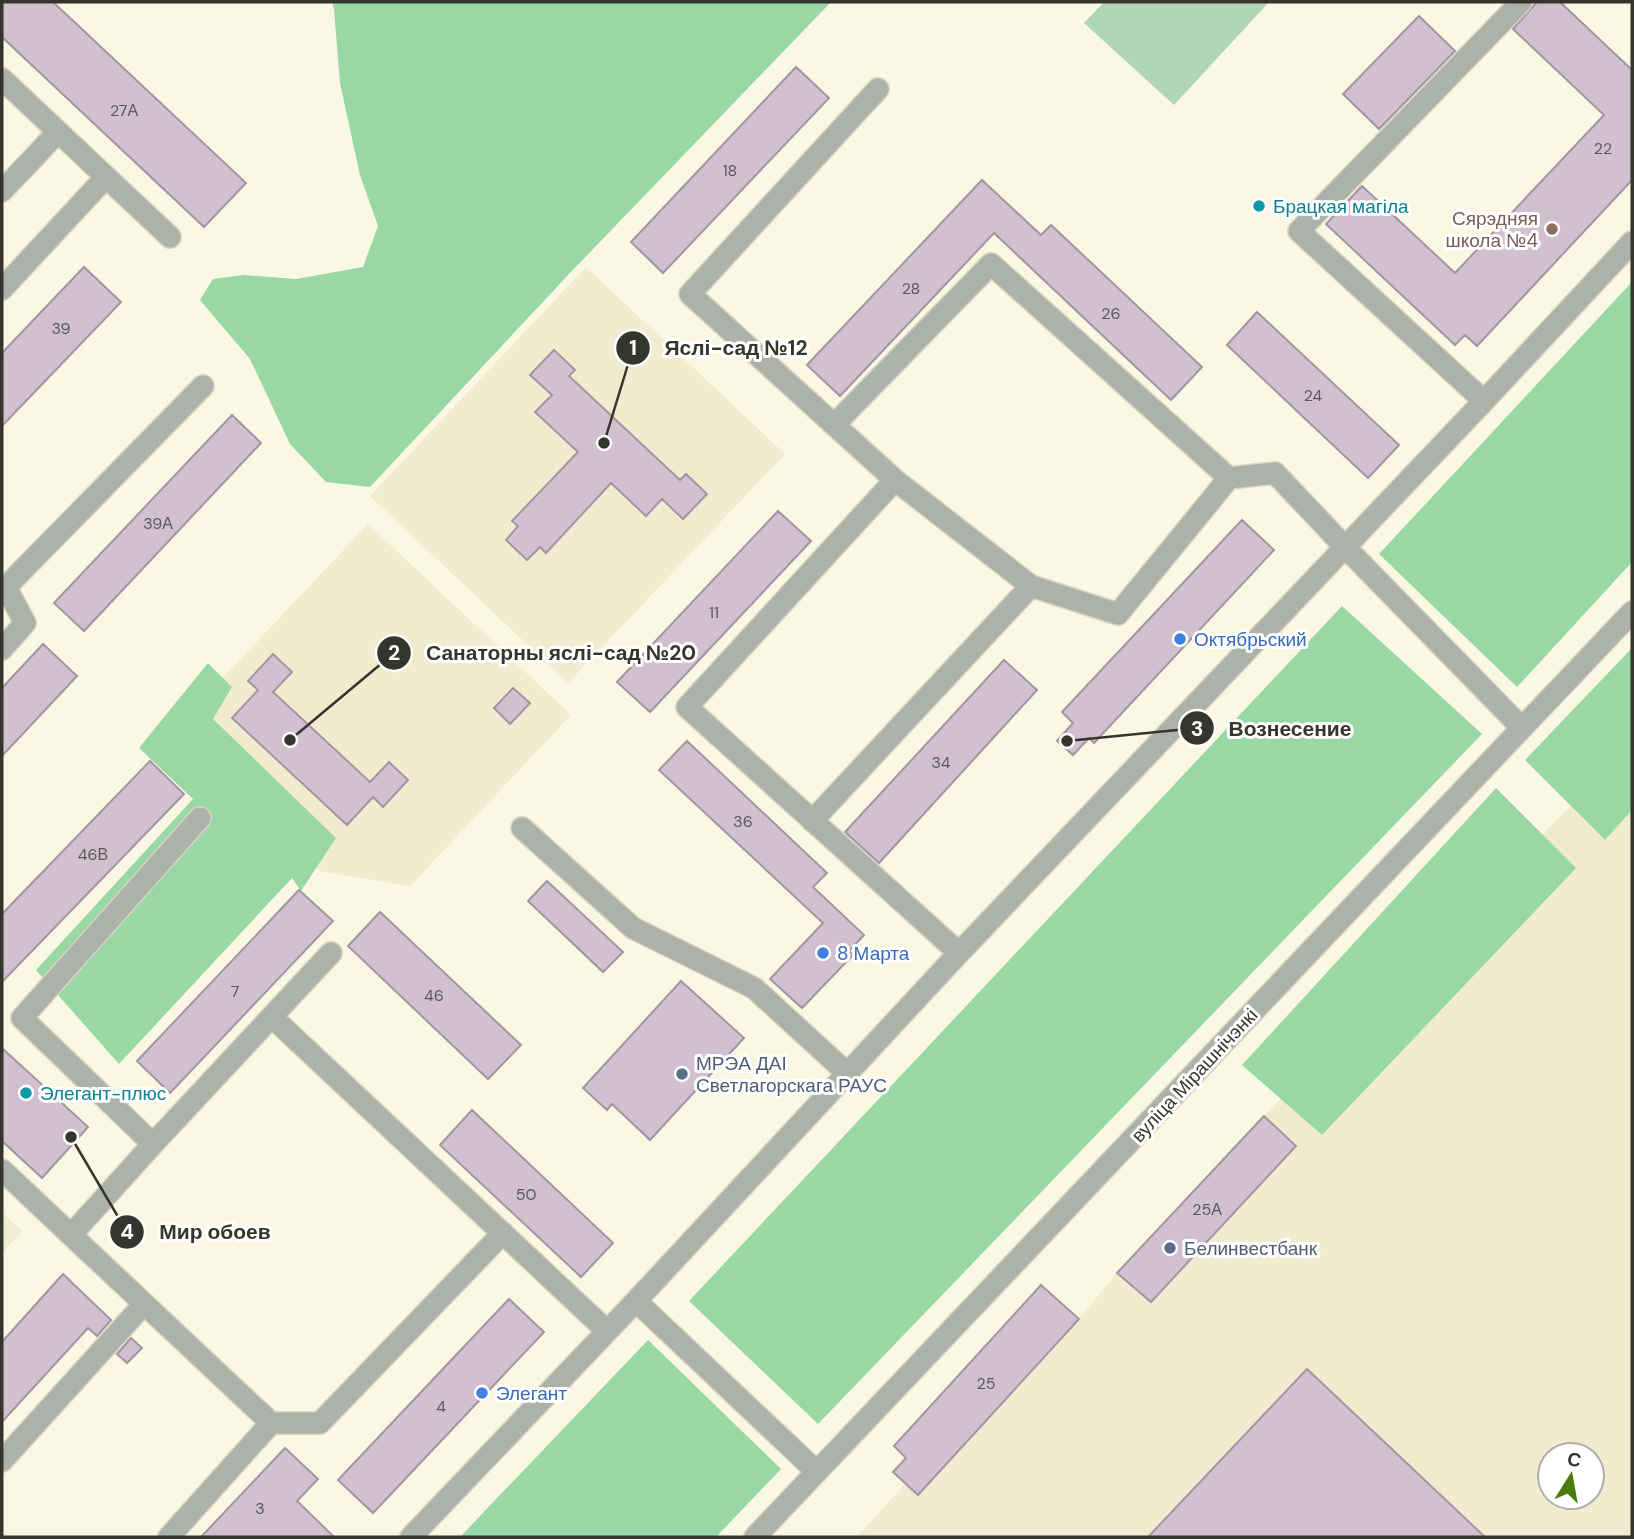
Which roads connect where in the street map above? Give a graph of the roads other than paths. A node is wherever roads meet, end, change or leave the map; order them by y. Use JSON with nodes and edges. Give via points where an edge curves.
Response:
{"nodes":[{"id":1,"x":1521,"y":2,"type":"edge"},
{"id":2,"x":2,"y":79,"type":"edge"},
{"id":3,"x":878,"y":89,"type":"dead end"},
{"id":4,"x":58,"y":132,"type":"junction"},
{"id":5,"x":106,"y":177,"type":"junction"},
{"id":6,"x":2,"y":191,"type":"edge"},
{"id":7,"x":170,"y":237,"type":"dead end"},
{"id":8,"x":1632,"y":242,"type":"edge"},
{"id":9,"x":2,"y":289,"type":"edge"},
{"id":10,"x":203,"y":386,"type":"dead end"},
{"id":11,"x":1484,"y":401,"type":"junction"},
{"id":12,"x":834,"y":425,"type":"junction"},
{"id":13,"x":1229,"y":478,"type":"junction"},
{"id":14,"x":895,"y":480,"type":"junction"},
{"id":15,"x":1345,"y":547,"type":"junction"},
{"id":16,"x":4,"y":585,"type":"edge"},
{"id":17,"x":1031,"y":586,"type":"junction"},
{"id":18,"x":1632,"y":612,"type":"edge"},
{"id":19,"x":2,"y":649,"type":"edge"},
{"id":20,"x":1522,"y":728,"type":"junction"},
{"id":21,"x":200,"y":818,"type":"dead end"},
{"id":22,"x":812,"y":821,"type":"junction"},
{"id":23,"x":522,"y":828,"type":"dead end"},
{"id":24,"x":331,"y":953,"type":"dead end"},
{"id":25,"x":959,"y":954,"type":"junction"},
{"id":26,"x":272,"y":1017,"type":"junction"},
{"id":27,"x":848,"y":1074,"type":"junction"},
{"id":28,"x":152,"y":1144,"type":"junction"},
{"id":29,"x":2,"y":1170,"type":"edge"},
{"id":30,"x":503,"y":1233,"type":"junction"},
{"id":31,"x":71,"y":1235,"type":"junction"},
{"id":32,"x":636,"y":1301,"type":"junction"},
{"id":33,"x":144,"y":1304,"type":"junction"},
{"id":34,"x":607,"y":1331,"type":"junction"},
{"id":35,"x":271,"y":1423,"type":"junction"},
{"id":36,"x":2,"y":1461,"type":"edge"},
{"id":37,"x":817,"y":1472,"type":"junction"},
{"id":38,"x":169,"y":1537,"type":"edge"},
{"id":39,"x":411,"y":1537,"type":"edge"},
{"id":40,"x":755,"y":1537,"type":"edge"}],
"edges":[{"from":1,"to":11,"type":"street","via":[[1299,231]]},
{"from":2,"to":4,"type":"street"},
{"from":3,"to":12,"type":"street","via":[[690,294]]},
{"from":4,"to":5,"type":"street"},
{"from":4,"to":6,"type":"street"},
{"from":5,"to":7,"type":"street"},
{"from":5,"to":9,"type":"street"},
{"from":8,"to":11,"type":"street"},
{"from":10,"to":16,"type":"street"},
{"from":11,"to":15,"type":"street"},
{"from":12,"to":13,"type":"street","via":[[991,264]]},
{"from":12,"to":14,"type":"street"},
{"from":13,"to":15,"type":"street","via":[[1275,473]]},
{"from":13,"to":17,"type":"street","via":[[1118,614]]},
{"from":14,"to":17,"type":"street"},
{"from":14,"to":22,"type":"street","via":[[687,707]]},
{"from":15,"to":20,"type":"street"},
{"from":15,"to":25,"type":"street"},
{"from":16,"to":19,"type":"street","via":[[25,624]]},
{"from":17,"to":22,"type":"street"},
{"from":18,"to":20,"type":"street","name":"вуліца Мірашнічэнкі"},
{"from":20,"to":37,"type":"street","name":"вуліца Мірашнічэнкі"},
{"from":21,"to":28,"type":"street","via":[[22,1018]]},
{"from":22,"to":25,"type":"street"},
{"from":23,"to":27,"type":"street","via":[[633,928],[754,988]]},
{"from":24,"to":26,"type":"street"},
{"from":25,"to":27,"type":"street"},
{"from":26,"to":28,"type":"street"},
{"from":26,"to":30,"type":"street"},
{"from":27,"to":32,"type":"street"},
{"from":28,"to":31,"type":"street"},
{"from":29,"to":31,"type":"street"},
{"from":30,"to":34,"type":"street"},
{"from":30,"to":35,"type":"street","via":[[320,1423]]},
{"from":31,"to":33,"type":"street"},
{"from":32,"to":34,"type":"street"},
{"from":32,"to":37,"type":"street"},
{"from":33,"to":35,"type":"street"},
{"from":33,"to":36,"type":"street"},
{"from":34,"to":39,"type":"street"},
{"from":35,"to":38,"type":"street"},
{"from":37,"to":40,"type":"street","name":"вуліца Мірашнічэнкі"}]}
